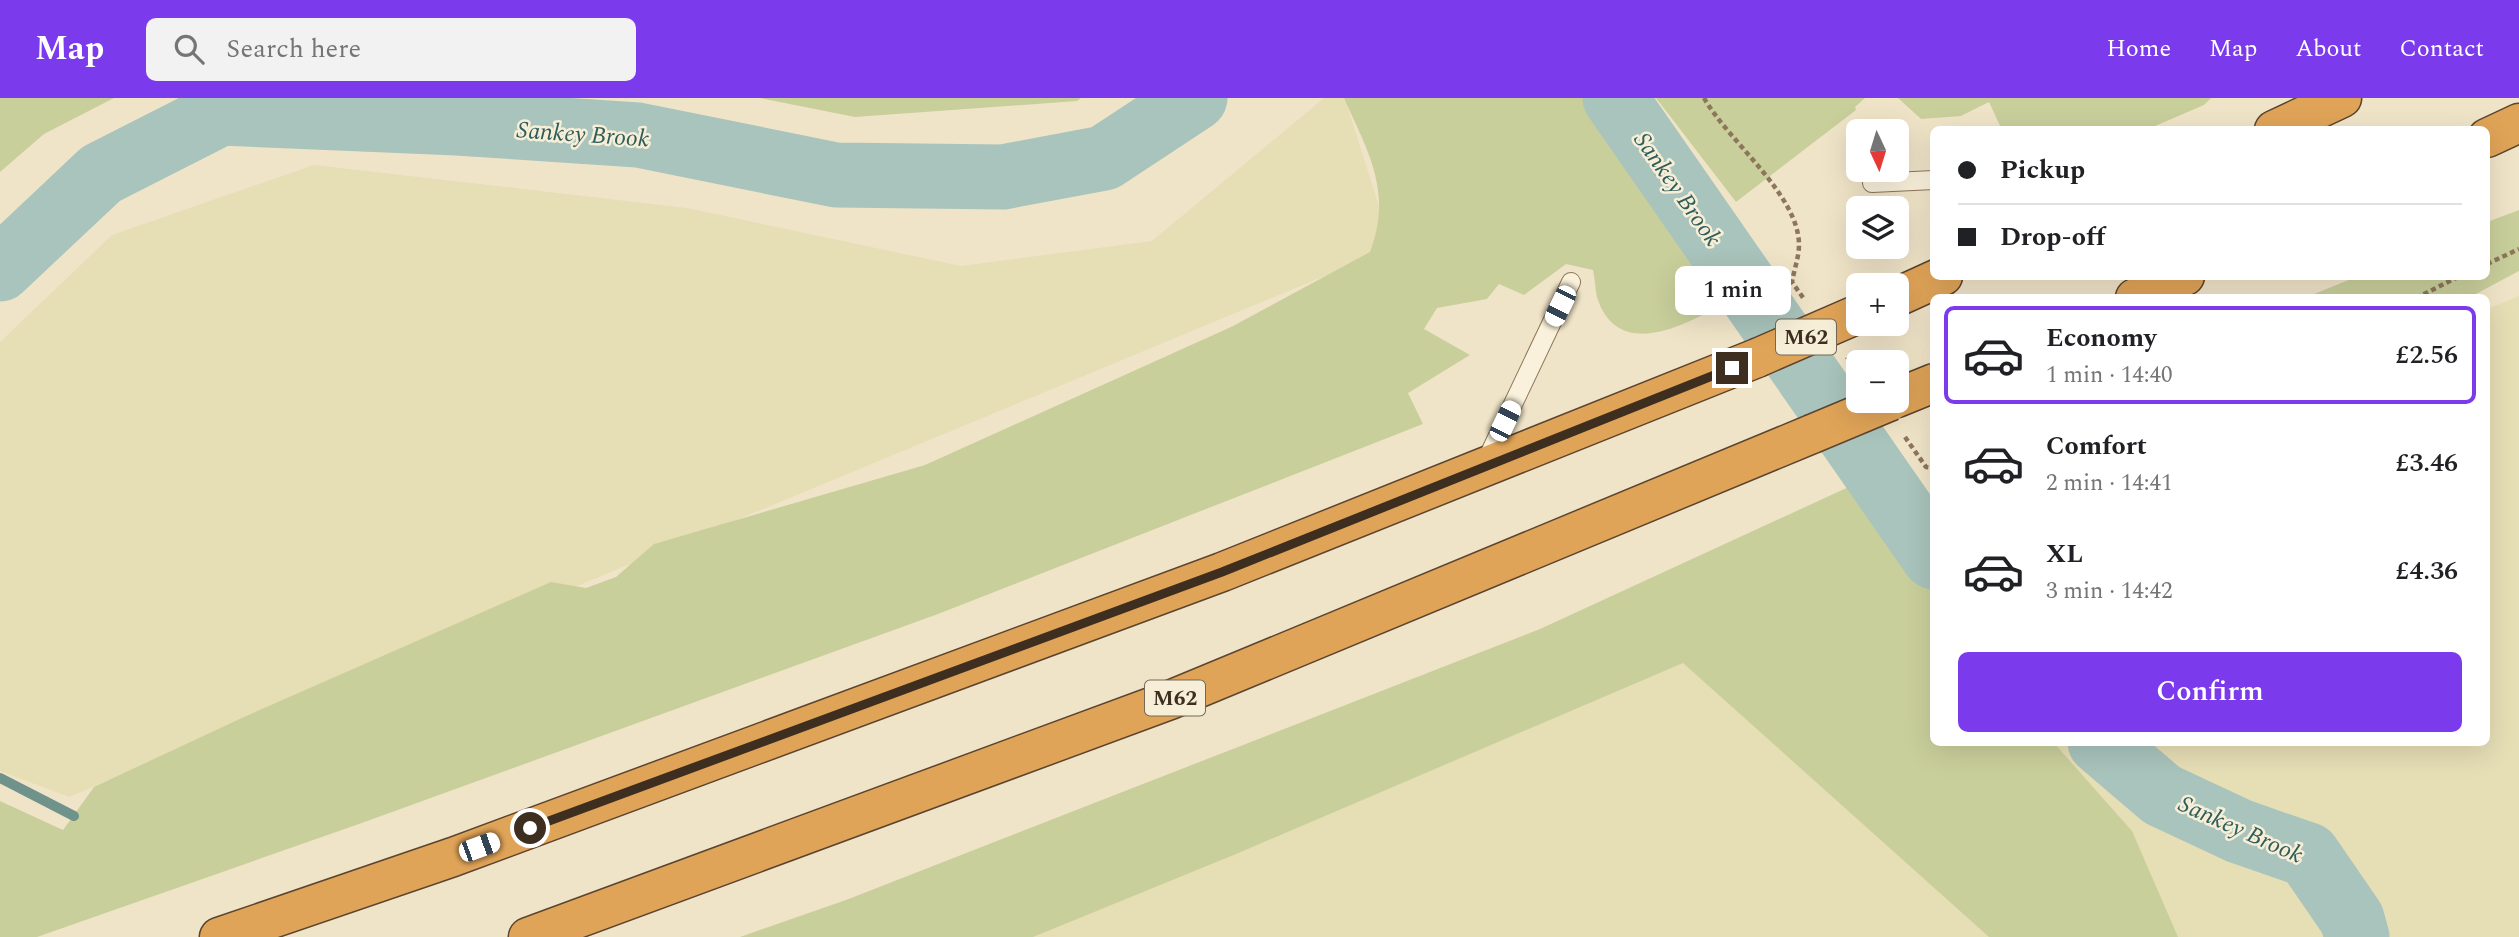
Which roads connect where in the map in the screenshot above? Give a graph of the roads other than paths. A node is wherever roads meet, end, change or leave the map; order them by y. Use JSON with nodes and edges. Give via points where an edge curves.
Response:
{"nodes":[{"id":1,"x":2342,"y":98,"type":"edge"},
{"id":2,"x":2519,"y":123,"type":"edge"},
{"id":3,"x":2282,"y":126,"type":"edge"},
{"id":4,"x":2490,"y":137,"type":"edge"},
{"id":5,"x":1930,"y":180,"type":"edge"},
{"id":6,"x":1872,"y":183,"type":"dead end"},
{"id":7,"x":1934,"y":280,"type":"edge"},
{"id":8,"x":2176,"y":280,"type":"edge"},
{"id":9,"x":1571,"y":282,"type":"dead end"},
{"id":10,"x":1909,"y":292,"type":"edge"},
{"id":11,"x":2144,"y":294,"type":"edge"},
{"id":12,"x":1846,"y":319,"type":"edge"},
{"id":13,"x":1861,"y":413,"type":"edge"},
{"id":14,"x":1483,"y":468,"type":"junction"},
{"id":15,"x":219,"y":937,"type":"edge"},
{"id":16,"x":528,"y":937,"type":"edge"}],
"edges":[{"from":1,"to":3,"type":"highway"},
{"from":2,"to":4,"type":"highway"},
{"from":5,"to":6,"type":"lane"},
{"from":7,"to":10,"type":"highway"},
{"from":8,"to":11,"type":"highway"},
{"from":9,"to":14,"type":"lane"},
{"from":12,"to":14,"type":"highway","number":"M62","bridge":true},
{"from":13,"to":16,"type":"highway","number":"M62","bridge":true,"via":[[1170,700]]},
{"from":14,"to":15,"type":"highway","number":"M62","via":[[1196,581],[453,857]]}]}
